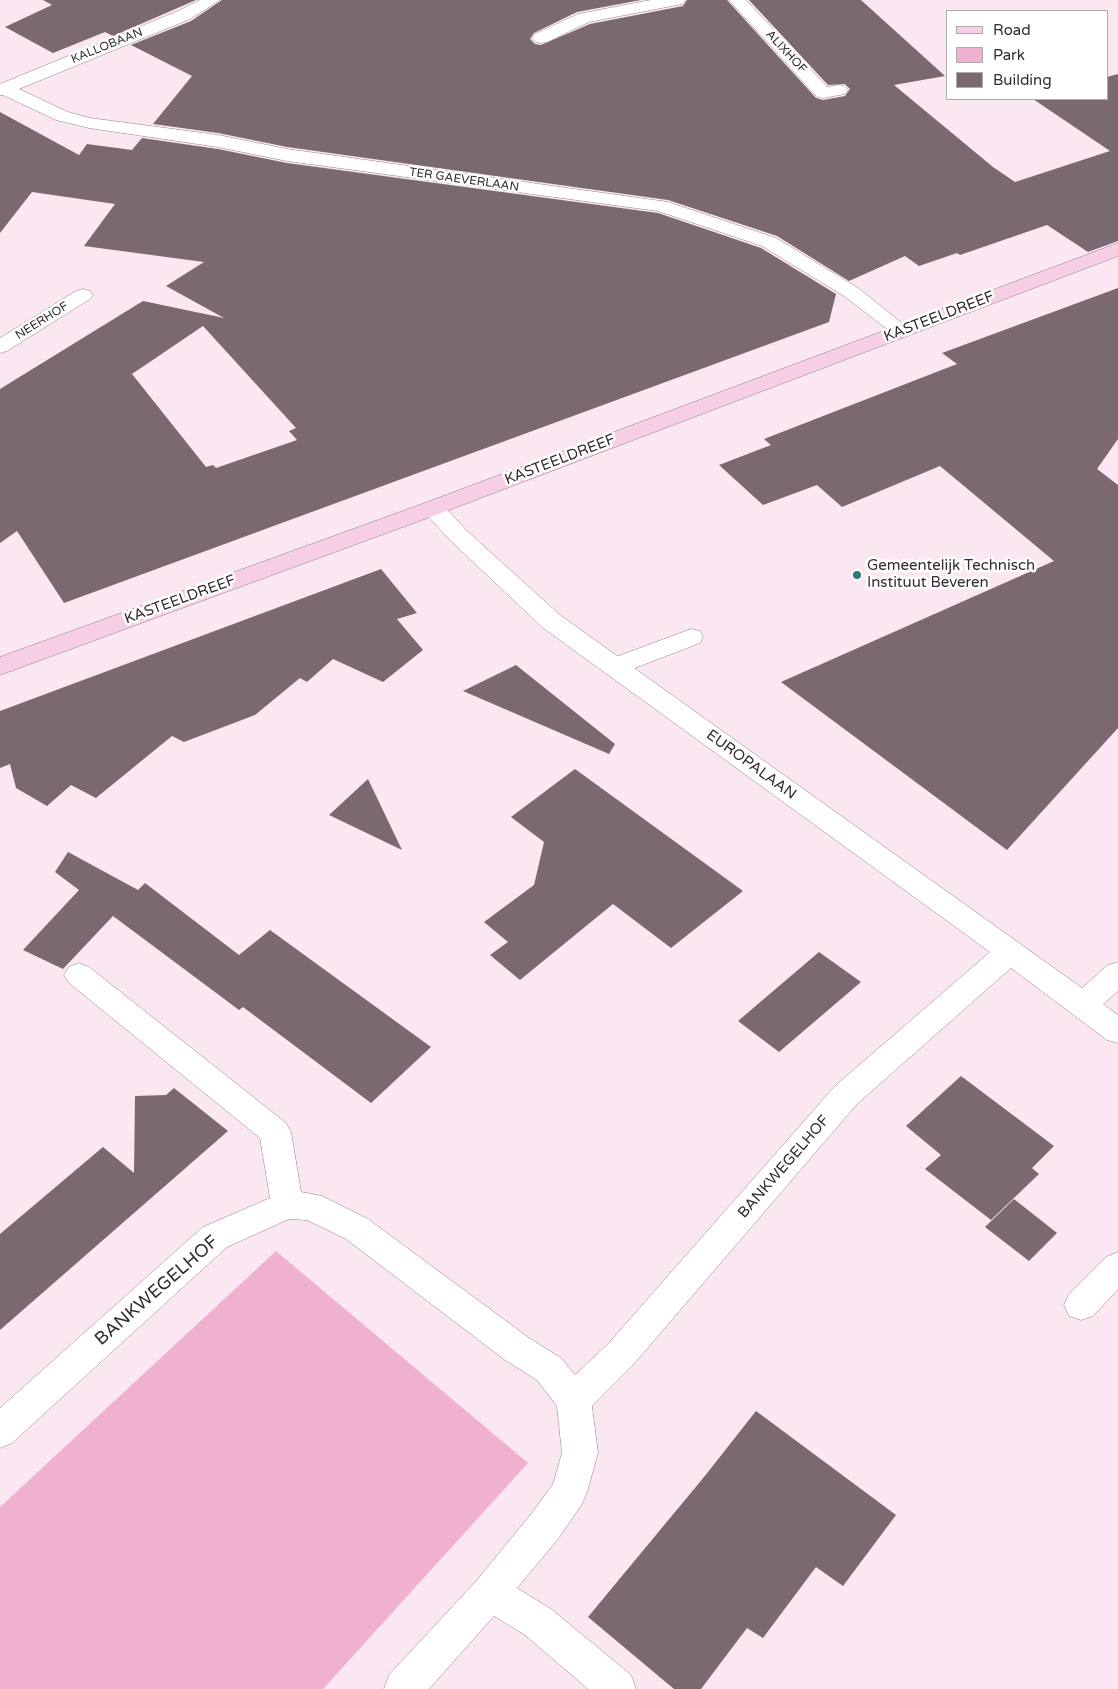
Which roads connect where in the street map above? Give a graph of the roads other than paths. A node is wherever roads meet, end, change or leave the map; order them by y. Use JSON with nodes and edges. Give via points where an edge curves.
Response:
{"nodes":[{"id":1,"x":212,"y":0,"type":"edge"},
{"id":2,"x":677,"y":0,"type":"edge"},
{"id":3,"x":737,"y":0,"type":"edge"},
{"id":4,"x":541,"y":38,"type":"dead end"},
{"id":5,"x":2,"y":89,"type":"edge"},
{"id":6,"x":839,"y":90,"type":"dead end"},
{"id":7,"x":1118,"y":249,"type":"edge"},
{"id":8,"x":83,"y":295,"type":"dead end"},
{"id":9,"x":902,"y":331,"type":"junction"},
{"id":10,"x":0,"y":347,"type":"edge"},
{"id":11,"x":433,"y":508,"type":"junction"},
{"id":12,"x":690,"y":638,"type":"dead end"},
{"id":13,"x":0,"y":666,"type":"edge"},
{"id":14,"x":614,"y":667,"type":"junction"},
{"id":15,"x":1010,"y":951,"type":"junction"},
{"id":16,"x":1118,"y":973,"type":"edge"},
{"id":17,"x":79,"y":975,"type":"dead end"},
{"id":18,"x":1083,"y":1005,"type":"junction"},
{"id":19,"x":1118,"y":1031,"type":"edge"},
{"id":20,"x":287,"y":1205,"type":"junction"},
{"id":21,"x":1118,"y":1267,"type":"edge"},
{"id":22,"x":1081,"y":1305,"type":"dead end"},
{"id":23,"x":574,"y":1400,"type":"junction"},
{"id":24,"x":0,"y":1431,"type":"edge"},
{"id":25,"x":490,"y":1593,"type":"junction"},
{"id":26,"x":403,"y":1689,"type":"edge"},
{"id":27,"x":617,"y":1689,"type":"edge"}],
"edges":[{"from":1,"to":5,"type":"street","name":"KALLOBAAN","via":[[184,15]]},
{"from":2,"to":4,"type":"street","via":[[584,18]]},
{"from":3,"to":6,"type":"street","name":"ALIXHOF","via":[[823,93]]},
{"from":5,"to":9,"type":"street","name":"TER GAEVERLAAN","via":[[62,116],[89,123],[218,140],[286,156],[661,206],[769,242],[851,292]]},
{"from":7,"to":9,"type":"street","name":"KASTEELDREEF"},
{"from":8,"to":10,"type":"street","name":"NEERHOF"},
{"from":9,"to":11,"type":"street","name":"KASTEELDREEF"},
{"from":11,"to":13,"type":"street","name":"KASTEELDREEF"},
{"from":11,"to":14,"type":"street","name":"EUROPALAAN","via":[[551,621]]},
{"from":12,"to":14,"type":"street"},
{"from":14,"to":15,"type":"street","name":"EUROPALAAN"},
{"from":15,"to":18,"type":"street","name":"EUROPALAAN"},
{"from":15,"to":23,"type":"street","name":"BANKWEGELHOF","via":[[846,1095],[620,1355]]},
{"from":16,"to":18,"type":"street"},
{"from":17,"to":20,"type":"street","via":[[275,1132]]},
{"from":18,"to":19,"type":"street","name":"EUROPALAAN"},
{"from":20,"to":23,"type":"street","name":"BANKWEGELHOF","via":[[311,1206],[357,1229],[517,1349],[549,1369]]},
{"from":20,"to":24,"type":"street","name":"BANKWEGELHOF","via":[[215,1237]]},
{"from":21,"to":22,"type":"street"},
{"from":23,"to":25,"type":"street","via":[[580,1453],[568,1492],[545,1526]]},
{"from":25,"to":26,"type":"street"},
{"from":25,"to":27,"type":"street","via":[[538,1622]]}]}
